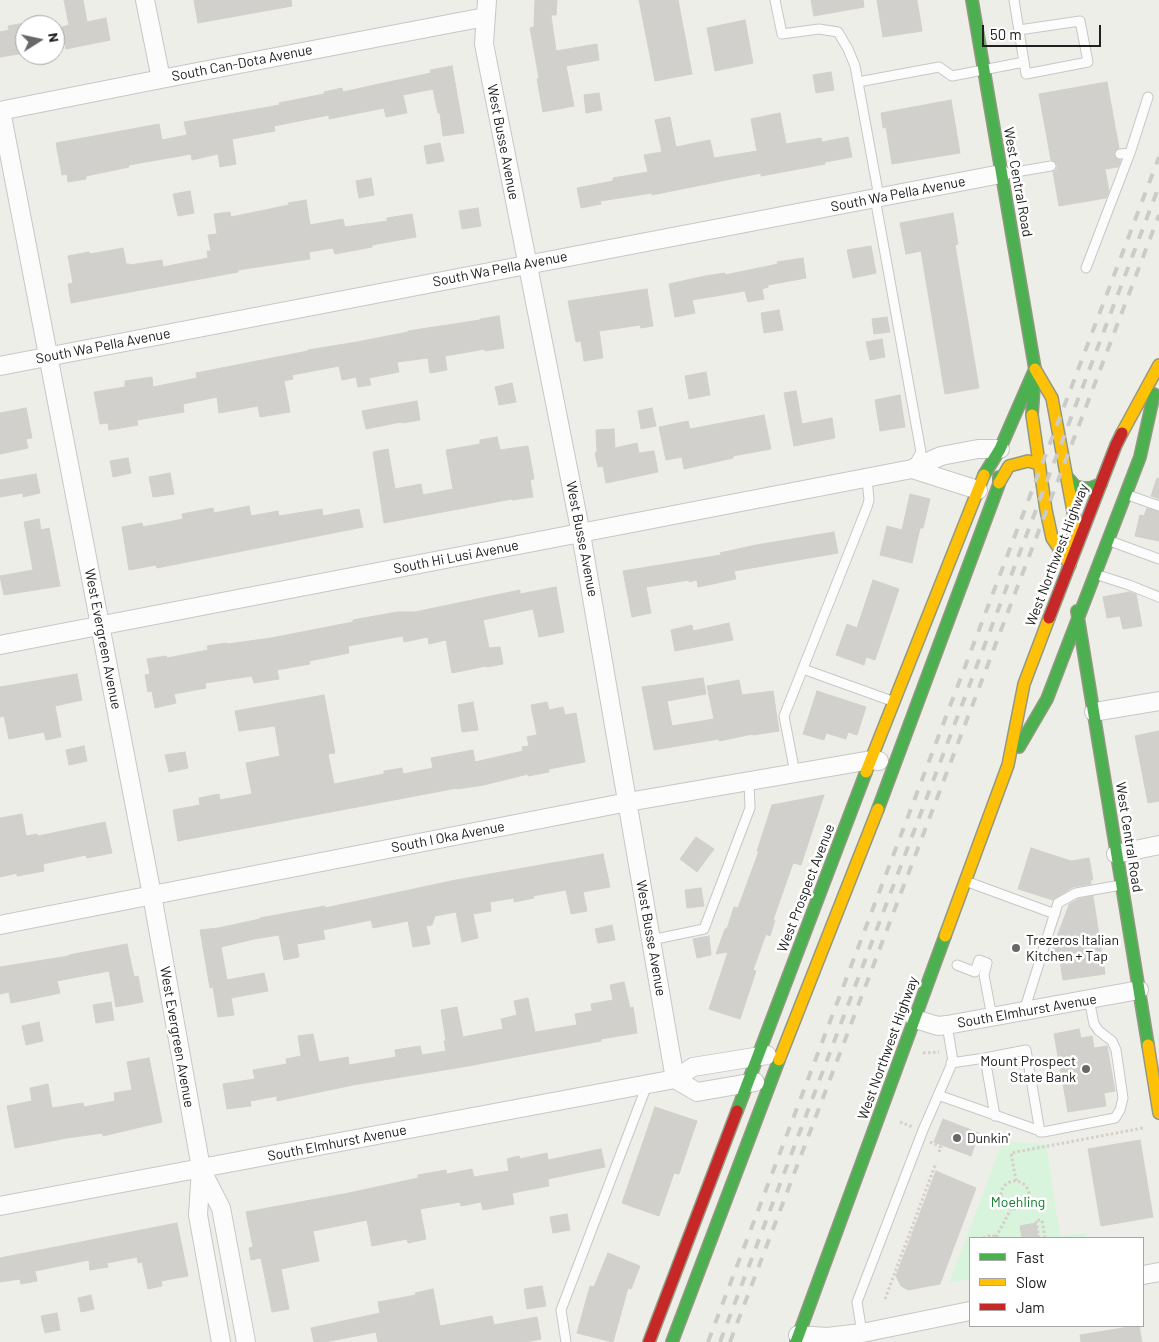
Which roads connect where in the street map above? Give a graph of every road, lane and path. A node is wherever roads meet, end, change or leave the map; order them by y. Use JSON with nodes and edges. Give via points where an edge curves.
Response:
{"nodes":[{"id":1,"x":145,"y":0,"type":"edge"},
{"id":2,"x":775,"y":0,"type":"edge"},
{"id":3,"x":972,"y":0,"type":"edge"},
{"id":4,"x":1014,"y":0,"type":"edge"},
{"id":5,"x":486,"y":9,"type":"edge"},
{"id":6,"x":1019,"y":30,"type":"junction"},
{"id":7,"x":1024,"y":62,"type":"junction"},
{"id":8,"x":983,"y":69,"type":"junction"},
{"id":9,"x":161,"y":78,"type":"junction"},
{"id":10,"x":858,"y":82,"type":"junction"},
{"id":11,"x":1148,"y":98,"type":"dead end"},
{"id":12,"x":0,"y":111,"type":"edge"},
{"id":13,"x":1130,"y":152,"type":"junction"},
{"id":14,"x":1120,"y":154,"type":"dead end"},
{"id":15,"x":1051,"y":166,"type":"dead end"},
{"id":16,"x":1001,"y":174,"type":"junction"},
{"id":17,"x":877,"y":198,"type":"junction"},
{"id":18,"x":527,"y":264,"type":"junction"},
{"id":19,"x":1086,"y":268,"type":"dead end"},
{"id":20,"x":49,"y":357,"type":"junction"},
{"id":21,"x":1159,"y":365,"type":"edge"},
{"id":22,"x":0,"y":366,"type":"edge"},
{"id":23,"x":1035,"y":369,"type":"junction"},
{"id":24,"x":1159,"y":370,"type":"edge"},
{"id":25,"x":1000,"y":449,"type":"junction"},
{"id":26,"x":1039,"y":464,"type":"junction"},
{"id":27,"x":912,"y":469,"type":"junction"},
{"id":28,"x":868,"y":478,"type":"junction"},
{"id":29,"x":1067,"y":478,"type":"junction"},
{"id":30,"x":999,"y":483,"type":"junction"},
{"id":31,"x":1101,"y":484,"type":"junction"},
{"id":32,"x":978,"y":490,"type":"junction"},
{"id":33,"x":1125,"y":494,"type":"junction"},
{"id":34,"x":1159,"y":506,"type":"edge"},
{"id":35,"x":581,"y":534,"type":"junction"},
{"id":36,"x":1107,"y":540,"type":"junction"},
{"id":37,"x":1159,"y":559,"type":"edge"},
{"id":38,"x":1070,"y":565,"type":"junction"},
{"id":39,"x":1094,"y":574,"type":"junction"},
{"id":40,"x":1159,"y":597,"type":"edge"},
{"id":41,"x":1078,"y":616,"type":"junction"},
{"id":42,"x":100,"y":625,"type":"junction"},
{"id":43,"x":0,"y":645,"type":"edge"},
{"id":44,"x":803,"y":669,"type":"junction"},
{"id":45,"x":1159,"y":701,"type":"edge"},
{"id":46,"x":894,"y":702,"type":"junction"},
{"id":47,"x":1094,"y":712,"type":"junction"},
{"id":48,"x":871,"y":760,"type":"junction"},
{"id":49,"x":896,"y":763,"type":"junction"},
{"id":50,"x":1008,"y":765,"type":"junction"},
{"id":51,"x":795,"y":773,"type":"junction"},
{"id":52,"x":749,"y":781,"type":"junction"},
{"id":53,"x":628,"y":802,"type":"junction"},
{"id":54,"x":1159,"y":846,"type":"edge"},
{"id":55,"x":1116,"y":854,"type":"junction"},
{"id":56,"x":965,"y":881,"type":"junction"},
{"id":57,"x":1121,"y":885,"type":"junction"},
{"id":58,"x":152,"y":895,"type":"junction"},
{"id":59,"x":1055,"y":914,"type":"junction"},
{"id":60,"x":0,"y":925,"type":"edge"},
{"id":61,"x":651,"y":940,"type":"junction"},
{"id":62,"x":957,"y":965,"type":"dead end"},
{"id":63,"x":1139,"y":990,"type":"junction"},
{"id":64,"x":1089,"y":999,"type":"junction"},
{"id":65,"x":1024,"y":1011,"type":"junction"},
{"id":66,"x":992,"y":1017,"type":"junction"},
{"id":67,"x":915,"y":1019,"type":"junction"},
{"id":68,"x":947,"y":1026,"type":"junction"},
{"id":69,"x":942,"y":1052,"type":"dead end"},
{"id":70,"x":782,"y":1053,"type":"junction"},
{"id":71,"x":923,"y":1053,"type":"dead end"},
{"id":72,"x":758,"y":1057,"type":"junction"},
{"id":73,"x":985,"y":1058,"type":"junction"},
{"id":74,"x":951,"y":1063,"type":"junction"},
{"id":75,"x":675,"y":1079,"type":"junction"},
{"id":76,"x":772,"y":1079,"type":"junction"},
{"id":77,"x":647,"y":1084,"type":"junction"},
{"id":78,"x":748,"y":1084,"type":"junction"},
{"id":79,"x":1157,"y":1087,"type":"edge"},
{"id":80,"x":938,"y":1094,"type":"junction"},
{"id":81,"x":1159,"y":1113,"type":"edge"},
{"id":82,"x":995,"y":1116,"type":"junction"},
{"id":83,"x":897,"y":1120,"type":"dead end"},
{"id":84,"x":914,"y":1127,"type":"dead end"},
{"id":85,"x":1142,"y":1128,"type":"dead end"},
{"id":86,"x":1041,"y":1132,"type":"junction"},
{"id":87,"x":941,"y":1147,"type":"dead end"},
{"id":88,"x":939,"y":1152,"type":"dead end"},
{"id":89,"x":936,"y":1163,"type":"dead end"},
{"id":90,"x":201,"y":1168,"type":"junction"},
{"id":91,"x":1016,"y":1181,"type":"junction"},
{"id":92,"x":0,"y":1206,"type":"edge"},
{"id":93,"x":1011,"y":1209,"type":"junction"},
{"id":94,"x":997,"y":1237,"type":"edge"},
{"id":95,"x":1039,"y":1237,"type":"edge"},
{"id":96,"x":1045,"y":1237,"type":"edge"},
{"id":97,"x":1159,"y":1272,"type":"edge"},
{"id":98,"x":1144,"y":1275,"type":"edge"},
{"id":99,"x":885,"y":1299,"type":"dead end"},
{"id":100,"x":969,"y":1310,"type":"edge"},
{"id":101,"x":862,"y":1332,"type":"junction"},
{"id":102,"x":797,"y":1338,"type":"edge"},
{"id":103,"x":221,"y":1342,"type":"edge"},
{"id":104,"x":246,"y":1342,"type":"edge"},
{"id":105,"x":566,"y":1342,"type":"edge"},
{"id":106,"x":649,"y":1342,"type":"edge"},
{"id":107,"x":672,"y":1342,"type":"edge"}],
"edges":[{"from":1,"to":9,"type":"street"},
{"from":2,"to":10,"type":"lane","via":[[782,34],[819,29],[838,32]]},
{"from":3,"to":8,"type":"main road","name":"West Central Road"},
{"from":4,"to":6,"type":"lane"},
{"from":5,"to":9,"type":"street","name":"South Can-Dota Avenue"},
{"from":5,"to":18,"type":"street","name":"West Busse Avenue","via":[[484,44]]},
{"from":6,"to":7,"type":"lane"},
{"from":6,"to":7,"type":"lane","via":[[1080,21],[1088,62],[1026,74]]},
{"from":7,"to":8,"type":"lane"},
{"from":8,"to":10,"type":"lane","via":[[952,76],[939,67]]},
{"from":8,"to":16,"type":"main road","name":"West Central Road"},
{"from":9,"to":12,"type":"street","name":"South Can-Dota Avenue"},
{"from":10,"to":17,"type":"lane"},
{"from":11,"to":13,"type":"lane"},
{"from":12,"to":20,"type":"street","name":"West Evergreen Avenue"},
{"from":13,"to":14,"type":"lane"},
{"from":13,"to":19,"type":"lane"},
{"from":15,"to":16,"type":"lane"},
{"from":16,"to":17,"type":"street","name":"South Wa Pella Avenue"},
{"from":16,"to":23,"type":"main road","name":"West Central Road"},
{"from":17,"to":18,"type":"street","name":"South Wa Pella Avenue"},
{"from":17,"to":27,"type":"lane","via":[[921,452]]},
{"from":18,"to":20,"type":"street","name":"South Wa Pella Avenue"},
{"from":18,"to":35,"type":"street","name":"West Busse Avenue"},
{"from":20,"to":22,"type":"street","name":"South Wa Pella Avenue"},
{"from":20,"to":42,"type":"street","name":"West Evergreen Avenue"},
{"from":21,"to":31,"type":"main road","name":"West Northwest Highway","via":[[1116,445]]},
{"from":23,"to":25,"type":"main road","name":"West Prospect Avenue"},
{"from":23,"to":26,"type":"main road","name":"West Central Road","via":[[1032,414]]},
{"from":23,"to":29,"type":"main road","name":"West Central Road","via":[[1052,398]]},
{"from":24,"to":33,"type":"main road","name":"West Northwest Highway","via":[[1140,457]]},
{"from":25,"to":27,"type":"street","name":"South Hi Lusi Avenue","via":[[978,449],[941,456]]},
{"from":25,"to":30,"type":"main road","name":"West Prospect Avenue"},
{"from":25,"to":32,"type":"main road","name":"West Prospect Avenue"},
{"from":26,"to":30,"type":"main road","via":[[1028,461],[1009,466]]},
{"from":26,"to":38,"type":"main road","name":"West Central Road","via":[[1052,538]]},
{"from":27,"to":28,"type":"street","name":"South Hi Lusi Avenue"},
{"from":27,"to":32,"type":"street","name":"South Hi Lusi Avenue"},
{"from":28,"to":35,"type":"street","name":"South Hi Lusi Avenue"},
{"from":28,"to":44,"type":"lane","via":[[868,507]]},
{"from":29,"to":31,"type":"main road","via":[[1083,488]]},
{"from":29,"to":38,"type":"main road","name":"West Central Road","via":[[1075,522]]},
{"from":30,"to":49,"type":"main road","name":"West Prospect Avenue"},
{"from":31,"to":38,"type":"main road","name":"West Northwest Highway"},
{"from":32,"to":46,"type":"main road","name":"West Prospect Avenue"},
{"from":33,"to":34,"type":"lane"},
{"from":33,"to":36,"type":"main road","name":"West Northwest Highway"},
{"from":35,"to":42,"type":"street","name":"South Hi Lusi Avenue"},
{"from":35,"to":53,"type":"street","name":"West Busse Avenue"},
{"from":36,"to":37,"type":"lane"},
{"from":36,"to":39,"type":"main road","name":"West Northwest Highway"},
{"from":38,"to":41,"type":"main road","name":"West Central Road"},
{"from":38,"to":50,"type":"main road","name":"West Northwest Highway","via":[[1024,684]]},
{"from":39,"to":40,"type":"lane"},
{"from":39,"to":41,"type":"main road","name":"West Northwest Highway"},
{"from":41,"to":47,"type":"main road","name":"West Central Road"},
{"from":41,"to":50,"type":"main road","name":"West Northwest Highway","via":[[1047,698]]},
{"from":42,"to":43,"type":"street","name":"South Hi Lusi Avenue"},
{"from":42,"to":58,"type":"street","name":"West Evergreen Avenue"},
{"from":44,"to":46,"type":"lane"},
{"from":44,"to":51,"type":"lane","via":[[784,716]]},
{"from":45,"to":47,"type":"street"},
{"from":46,"to":48,"type":"main road","name":"West Prospect Avenue"},
{"from":47,"to":55,"type":"main road","name":"West Central Road"},
{"from":48,"to":49,"type":"street","name":"South I Oka Avenue"},
{"from":48,"to":51,"type":"street","name":"South I Oka Avenue"},
{"from":48,"to":72,"type":"main road","name":"West Prospect Avenue"},
{"from":49,"to":70,"type":"main road","name":"West Prospect Avenue"},
{"from":50,"to":56,"type":"main road","name":"West Northwest Highway"},
{"from":51,"to":52,"type":"street","name":"South I Oka Avenue"},
{"from":52,"to":53,"type":"street","name":"South I Oka Avenue"},
{"from":52,"to":61,"type":"lane","via":[[750,808],[704,928]]},
{"from":53,"to":58,"type":"street","name":"South I Oka Avenue"},
{"from":53,"to":61,"type":"street","name":"West Busse Avenue"},
{"from":54,"to":55,"type":"street"},
{"from":55,"to":57,"type":"main road","name":"West Central Road"},
{"from":56,"to":59,"type":"lane"},
{"from":56,"to":67,"type":"main road","name":"West Northwest Highway"},
{"from":57,"to":59,"type":"lane","via":[[1076,893],[1058,903]]},
{"from":57,"to":63,"type":"main road","name":"West Central Road"},
{"from":58,"to":60,"type":"street","name":"South I Oka Avenue"},
{"from":58,"to":90,"type":"street","name":"West Evergreen Avenue"},
{"from":59,"to":65,"type":"lane"},
{"from":61,"to":75,"type":"street","name":"West Busse Avenue"},
{"from":62,"to":66,"type":"lane","via":[[979,973]]},
{"from":63,"to":64,"type":"street","name":"South Elmhurst Avenue"},
{"from":63,"to":79,"type":"main road","name":"West Central Road"},
{"from":64,"to":65,"type":"street","name":"South Elmhurst Avenue"},
{"from":64,"to":86,"type":"lane","via":[[1094,1024],[1115,1047],[1122,1106],[1111,1120]]},
{"from":65,"to":66,"type":"street","name":"South Elmhurst Avenue"},
{"from":66,"to":68,"type":"street","name":"South Elmhurst Avenue"},
{"from":67,"to":68,"type":"street","name":"South Elmhurst Avenue"},
{"from":67,"to":102,"type":"main road","name":"West Northwest Highway"},
{"from":68,"to":74,"type":"lane","via":[[953,1058]]},
{"from":69,"to":71,"type":"path"},
{"from":70,"to":72,"type":"street","name":"South Elmhurst Avenue"},
{"from":70,"to":76,"type":"main road","name":"West Prospect Avenue"},
{"from":72,"to":75,"type":"street","name":"South Elmhurst Avenue","via":[[694,1067]]},
{"from":72,"to":78,"type":"main road","name":"West Prospect Avenue"},
{"from":73,"to":74,"type":"lane"},
{"from":73,"to":82,"type":"lane"},
{"from":73,"to":86,"type":"lane","via":[[1026,1050]]},
{"from":74,"to":80,"type":"lane"},
{"from":75,"to":77,"type":"street","name":"South Elmhurst Avenue"},
{"from":75,"to":78,"type":"street","via":[[697,1092]]},
{"from":76,"to":78,"type":"street"},
{"from":76,"to":107,"type":"main road","name":"West Prospect Avenue"},
{"from":77,"to":90,"type":"street","name":"South Elmhurst Avenue"},
{"from":77,"to":105,"type":"lane","via":[[561,1310]]},
{"from":78,"to":106,"type":"main road","name":"West Prospect Avenue"},
{"from":79,"to":81,"type":"main road","name":"West Central Road"},
{"from":80,"to":82,"type":"lane"},
{"from":80,"to":101,"type":"lane","via":[[857,1302]]},
{"from":82,"to":86,"type":"lane"},
{"from":83,"to":84,"type":"path"},
{"from":85,"to":91,"type":"path","via":[[1011,1153]]},
{"from":87,"to":88,"type":"path"},
{"from":89,"to":99,"type":"path"},
{"from":90,"to":92,"type":"street","name":"South Elmhurst Avenue"},
{"from":90,"to":103,"type":"street","name":"West Evergreen Avenue","via":[[198,1215]]},
{"from":90,"to":104,"type":"street","name":"West Evergreen Avenue","via":[[221,1208]]},
{"from":91,"to":93,"type":"path","via":[[1006,1184],[1001,1193],[1003,1203]]},
{"from":91,"to":93,"type":"path","via":[[1025,1185],[1029,1196],[1023,1207]]},
{"from":93,"to":94,"type":"path"},
{"from":95,"to":96,"type":"path","via":[[1036,1220],[1042,1220]]},
{"from":97,"to":98,"type":"street"},
{"from":100,"to":101,"type":"street"},
{"from":101,"to":102,"type":"street"}]}
